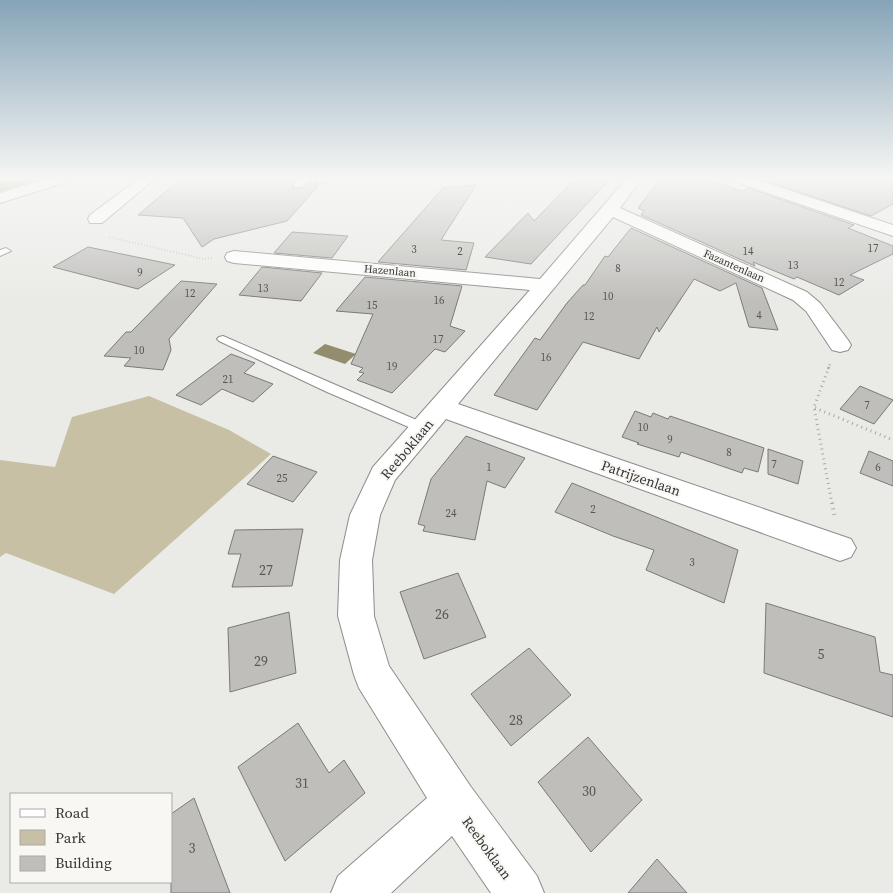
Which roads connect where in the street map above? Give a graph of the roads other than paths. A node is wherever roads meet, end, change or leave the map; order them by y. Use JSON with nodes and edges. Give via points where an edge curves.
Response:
{"nodes":[{"id":1,"x":603,"y":219,"type":"edge"},
{"id":2,"x":629,"y":219,"type":"edge"},
{"id":3,"x":857,"y":219,"type":"edge"},
{"id":4,"x":893,"y":231,"type":"edge"},
{"id":5,"x":234,"y":257,"type":"road end"},
{"id":6,"x":546,"y":286,"type":"junction"},
{"id":7,"x":223,"y":339,"type":"dead end"},
{"id":8,"x":840,"y":345,"type":"road end"},
{"id":9,"x":433,"y":418,"type":"junction"},
{"id":10,"x":840,"y":548,"type":"road end"},
{"id":11,"x":454,"y":804,"type":"junction"},
{"id":12,"x":355,"y":893,"type":"edge"},
{"id":13,"x":520,"y":893,"type":"edge"}],
"edges":[{"from":1,"to":6,"type":"street","name":"Reeboklaan"},
{"from":2,"to":8,"type":"street","name":"Fazantenlaan","via":[[800,296],[813,307]]},
{"from":3,"to":4,"type":"street"},
{"from":5,"to":6,"type":"street","name":"Hazenlaan"},
{"from":6,"to":9,"type":"street","name":"Reeboklaan"},
{"from":7,"to":9,"type":"lane","via":[[331,389]]},
{"from":9,"to":10,"type":"street","name":"Patrijzenlaan"},
{"from":9,"to":11,"type":"street","name":"Reeboklaan","via":[[383,475],[365,515],[356,560],[356,616],[373,675]]},
{"from":11,"to":12,"type":"street"},
{"from":11,"to":13,"type":"street","name":"Reeboklaan"}]}
